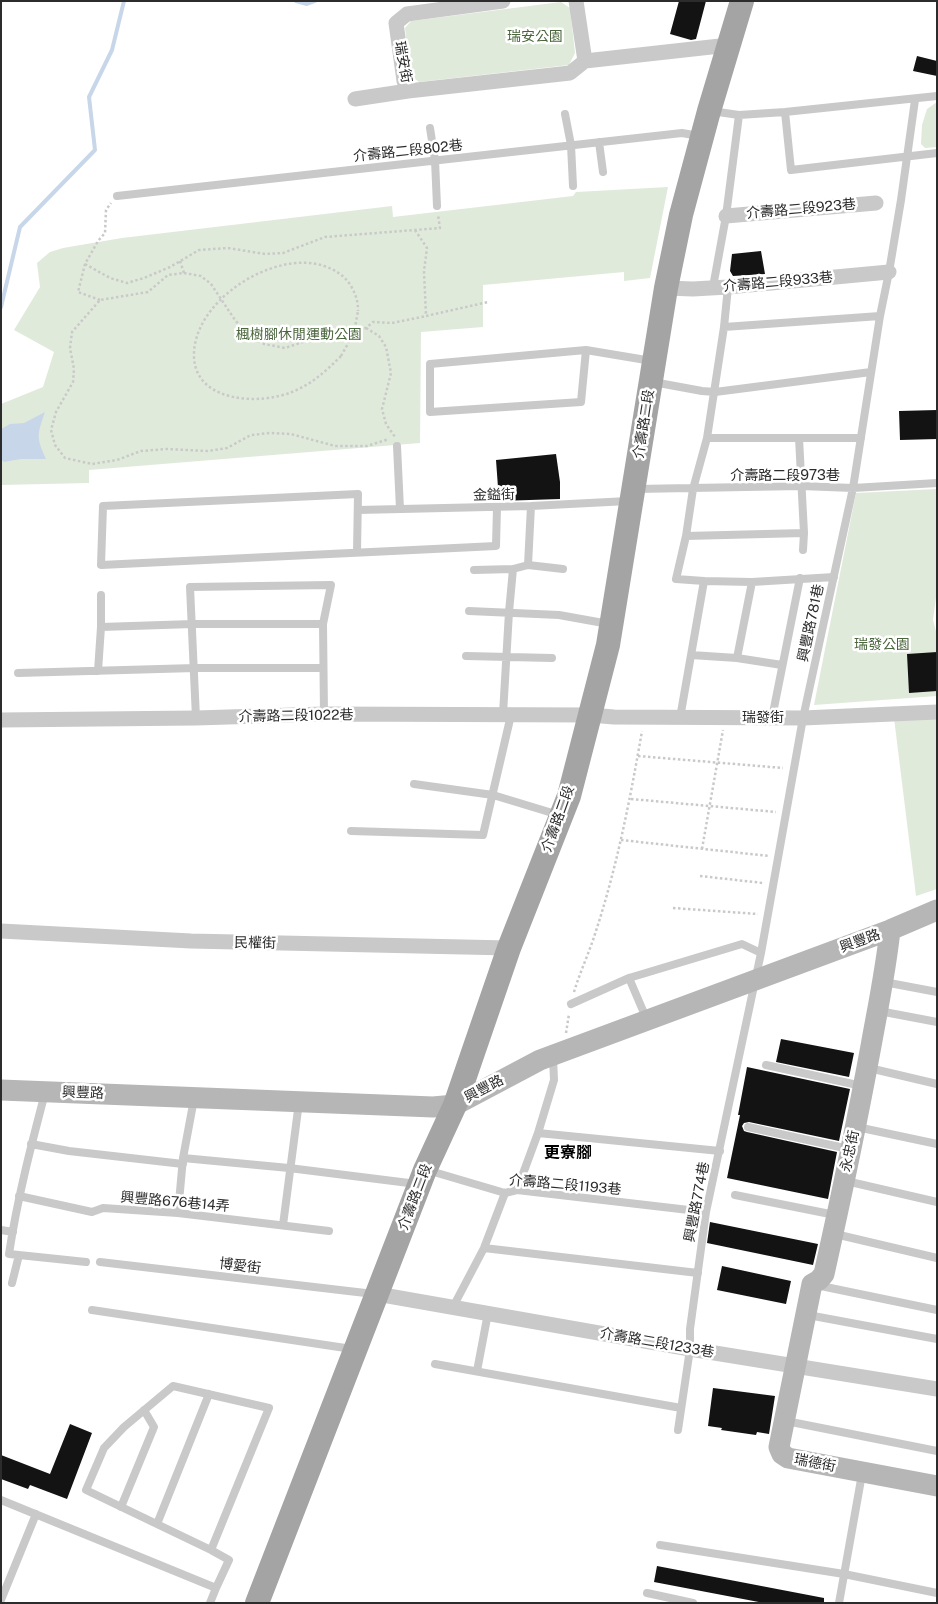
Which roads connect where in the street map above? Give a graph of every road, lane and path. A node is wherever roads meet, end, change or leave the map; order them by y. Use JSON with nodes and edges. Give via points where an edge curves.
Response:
{"nodes":[{"id":1,"x":503,"y":1,"type":"edge"},
{"id":2,"x":576,"y":1,"type":"edge"},
{"id":3,"x":742,"y":1,"type":"edge"},
{"id":4,"x":729,"y":46,"type":"junction"},
{"id":5,"x":585,"y":61,"type":"junction"},
{"id":6,"x":408,"y":90,"type":"junction"},
{"id":7,"x":937,"y":96,"type":"edge"},
{"id":8,"x":355,"y":99,"type":"dead end"},
{"id":9,"x":915,"y":100,"type":"junction"},
{"id":10,"x":709,"y":111,"type":"junction"},
{"id":11,"x":785,"y":112,"type":"junction"},
{"id":12,"x":565,"y":114,"type":"dead end"},
{"id":13,"x":739,"y":115,"type":"junction"},
{"id":14,"x":430,"y":128,"type":"dead end"},
{"id":15,"x":702,"y":137,"type":"junction"},
{"id":16,"x":599,"y":142,"type":"junction"},
{"id":17,"x":571,"y":145,"type":"junction"},
{"id":18,"x":937,"y":153,"type":"edge"},
{"id":19,"x":907,"y":157,"type":"junction"},
{"id":20,"x":434,"y":160,"type":"junction"},
{"id":21,"x":603,"y":172,"type":"dead end"},
{"id":22,"x":573,"y":186,"type":"dead end"},
{"id":23,"x":117,"y":196,"type":"joint"},
{"id":24,"x":876,"y":202,"type":"dead end"},
{"id":25,"x":437,"y":206,"type":"dead end"},
{"id":26,"x":726,"y":216,"type":"junction"},
{"id":27,"x":440,"y":228,"type":"dead end"},
{"id":28,"x":415,"y":230,"type":"junction"},
{"id":29,"x":180,"y":261,"type":"junction"},
{"id":30,"x":86,"y":264,"type":"junction"},
{"id":31,"x":165,"y":269,"type":"junction"},
{"id":32,"x":889,"y":272,"type":"junction"},
{"id":33,"x":184,"y":273,"type":"junction"},
{"id":34,"x":168,"y":275,"type":"junction"},
{"id":35,"x":720,"y":287,"type":"junction"},
{"id":36,"x":666,"y":288,"type":"junction"},
{"id":37,"x":222,"y":299,"type":"junction"},
{"id":38,"x":100,"y":300,"type":"junction"},
{"id":39,"x":488,"y":302,"type":"dead end"},
{"id":40,"x":426,"y":316,"type":"junction"},
{"id":41,"x":880,"y":316,"type":"junction"},
{"id":42,"x":724,"y":327,"type":"junction"},
{"id":43,"x":366,"y":328,"type":"junction"},
{"id":44,"x":586,"y":350,"type":"junction"},
{"id":45,"x":653,"y":372,"type":"junction"},
{"id":46,"x":871,"y":372,"type":"junction"},
{"id":47,"x":715,"y":392,"type":"junction"},
{"id":48,"x":707,"y":438,"type":"junction"},
{"id":49,"x":799,"y":438,"type":"junction"},
{"id":50,"x":861,"y":438,"type":"junction"},
{"id":51,"x":397,"y":446,"type":"dead end"},
{"id":52,"x":937,"y":483,"type":"edge"},
{"id":53,"x":801,"y":486,"type":"junction"},
{"id":54,"x":853,"y":488,"type":"junction"},
{"id":55,"x":693,"y":490,"type":"junction"},
{"id":56,"x":633,"y":495,"type":"junction"},
{"id":57,"x":531,"y":506,"type":"junction"},
{"id":58,"x":497,"y":507,"type":"junction"},
{"id":59,"x":400,"y":509,"type":"junction"},
{"id":60,"x":358,"y":510,"type":"junction"},
{"id":61,"x":804,"y":533,"type":"junction"},
{"id":62,"x":686,"y":536,"type":"junction"},
{"id":63,"x":803,"y":550,"type":"dead end"},
{"id":64,"x":357,"y":552,"type":"junction"},
{"id":65,"x":528,"y":565,"type":"junction"},
{"id":66,"x":513,"y":569,"type":"junction"},
{"id":67,"x":563,"y":569,"type":"dead end"},
{"id":68,"x":474,"y":570,"type":"dead end"},
{"id":69,"x":834,"y":577,"type":"junction"},
{"id":70,"x":800,"y":578,"type":"junction"},
{"id":71,"x":704,"y":582,"type":"junction"},
{"id":72,"x":752,"y":582,"type":"junction"},
{"id":73,"x":101,"y":595,"type":"dead end"},
{"id":74,"x":469,"y":611,"type":"dead end"},
{"id":75,"x":509,"y":612,"type":"junction"},
{"id":76,"x":193,"y":624,"type":"junction"},
{"id":77,"x":323,"y":624,"type":"junction"},
{"id":78,"x":611,"y":624,"type":"junction"},
{"id":79,"x":101,"y":627,"type":"junction"},
{"id":80,"x":691,"y":655,"type":"junction"},
{"id":81,"x":466,"y":656,"type":"dead end"},
{"id":82,"x":506,"y":656,"type":"junction"},
{"id":83,"x":552,"y":658,"type":"dead end"},
{"id":84,"x":737,"y":658,"type":"junction"},
{"id":85,"x":782,"y":665,"type":"junction"},
{"id":86,"x":195,"y":668,"type":"junction"},
{"id":87,"x":323,"y":668,"type":"junction"},
{"id":88,"x":98,"y":671,"type":"junction"},
{"id":89,"x":18,"y":673,"type":"dead end"},
{"id":90,"x":937,"y":712,"type":"edge"},
{"id":91,"x":324,"y":714,"type":"junction"},
{"id":92,"x":507,"y":715,"type":"junction"},
{"id":93,"x":590,"y":715,"type":"junction"},
{"id":94,"x":196,"y":718,"type":"junction"},
{"id":95,"x":645,"y":718,"type":"junction"},
{"id":96,"x":680,"y":718,"type":"junction"},
{"id":97,"x":725,"y":718,"type":"junction"},
{"id":98,"x":772,"y":718,"type":"junction"},
{"id":99,"x":803,"y":718,"type":"junction"},
{"id":100,"x":1,"y":720,"type":"edge"},
{"id":101,"x":638,"y":756,"type":"junction"},
{"id":102,"x":717,"y":764,"type":"junction"},
{"id":103,"x":793,"y":769,"type":"junction"},
{"id":104,"x":414,"y":784,"type":"dead end"},
{"id":105,"x":493,"y":795,"type":"junction"},
{"id":106,"x":630,"y":799,"type":"junction"},
{"id":107,"x":710,"y":806,"type":"junction"},
{"id":108,"x":786,"y":813,"type":"junction"},
{"id":109,"x":561,"y":815,"type":"junction"},
{"id":110,"x":351,"y":831,"type":"dead end"},
{"id":111,"x":621,"y":840,"type":"junction"},
{"id":112,"x":702,"y":849,"type":"junction"},
{"id":113,"x":778,"y":857,"type":"junction"},
{"id":114,"x":700,"y":876,"type":"dead end"},
{"id":115,"x":774,"y":884,"type":"junction"},
{"id":116,"x":673,"y":908,"type":"dead end"},
{"id":117,"x":937,"y":910,"type":"edge"},
{"id":118,"x":768,"y":915,"type":"junction"},
{"id":119,"x":890,"y":930,"type":"junction"},
{"id":120,"x":1,"y":931,"type":"edge"},
{"id":121,"x":509,"y":948,"type":"junction"},
{"id":122,"x":761,"y":953,"type":"junction"},
{"id":123,"x":629,"y":978,"type":"junction"},
{"id":124,"x":755,"y":980,"type":"junction"},
{"id":125,"x":882,"y":982,"type":"junction"},
{"id":126,"x":937,"y":992,"type":"edge"},
{"id":127,"x":571,"y":1004,"type":"junction"},
{"id":128,"x":877,"y":1010,"type":"junction"},
{"id":129,"x":647,"y":1020,"type":"junction"},
{"id":130,"x":937,"y":1022,"type":"edge"},
{"id":131,"x":559,"y":1053,"type":"junction"},
{"id":132,"x":766,"y":1065,"type":"dead end"},
{"id":133,"x":865,"y":1077,"type":"junction"},
{"id":134,"x":937,"y":1084,"type":"edge"},
{"id":135,"x":1,"y":1090,"type":"edge"},
{"id":136,"x":46,"y":1091,"type":"junction"},
{"id":137,"x":194,"y":1097,"type":"junction"},
{"id":138,"x":299,"y":1100,"type":"junction"},
{"id":139,"x":455,"y":1105,"type":"junction"},
{"id":140,"x":748,"y":1127,"type":"dead end"},
{"id":141,"x":855,"y":1127,"type":"junction"},
{"id":142,"x":538,"y":1133,"type":"junction"},
{"id":143,"x":31,"y":1144,"type":"junction"},
{"id":144,"x":937,"y":1144,"type":"edge"},
{"id":145,"x":850,"y":1149,"type":"junction"},
{"id":146,"x":720,"y":1151,"type":"junction"},
{"id":147,"x":183,"y":1161,"type":"junction"},
{"id":148,"x":290,"y":1168,"type":"junction"},
{"id":149,"x":422,"y":1177,"type":"junction"},
{"id":150,"x":844,"y":1181,"type":"junction"},
{"id":151,"x":517,"y":1190,"type":"junction"},
{"id":152,"x":505,"y":1193,"type":"junction"},
{"id":153,"x":735,"y":1195,"type":"dead end"},
{"id":154,"x":19,"y":1196,"type":"junction"},
{"id":155,"x":937,"y":1202,"type":"edge"},
{"id":156,"x":706,"y":1212,"type":"junction"},
{"id":157,"x":178,"y":1213,"type":"junction"},
{"id":158,"x":835,"y":1224,"type":"junction"},
{"id":159,"x":283,"y":1225,"type":"junction"},
{"id":160,"x":1,"y":1230,"type":"edge"},
{"id":161,"x":329,"y":1231,"type":"dead end"},
{"id":162,"x":12,"y":1232,"type":"junction"},
{"id":163,"x":484,"y":1248,"type":"junction"},
{"id":164,"x":19,"y":1255,"type":"junction"},
{"id":165,"x":937,"y":1258,"type":"edge"},
{"id":166,"x":86,"y":1262,"type":"dead end"},
{"id":167,"x":100,"y":1262,"type":"dead end"},
{"id":168,"x":698,"y":1273,"type":"junction"},
{"id":169,"x":12,"y":1283,"type":"dead end"},
{"id":170,"x":812,"y":1284,"type":"junction"},
{"id":171,"x":377,"y":1294,"type":"junction"},
{"id":172,"x":453,"y":1307,"type":"junction"},
{"id":173,"x":92,"y":1310,"type":"dead end"},
{"id":174,"x":937,"y":1310,"type":"edge"},
{"id":175,"x":488,"y":1314,"type":"junction"},
{"id":176,"x":806,"y":1315,"type":"junction"},
{"id":177,"x":937,"y":1339,"type":"edge"},
{"id":178,"x":356,"y":1349,"type":"junction"},
{"id":179,"x":690,"y":1350,"type":"junction"},
{"id":180,"x":435,"y":1364,"type":"dead end"},
{"id":181,"x":796,"y":1366,"type":"junction"},
{"id":182,"x":477,"y":1371,"type":"junction"},
{"id":183,"x":937,"y":1390,"type":"edge"},
{"id":184,"x":209,"y":1394,"type":"junction"},
{"id":185,"x":682,"y":1408,"type":"junction"},
{"id":186,"x":144,"y":1410,"type":"junction"},
{"id":187,"x":786,"y":1421,"type":"junction"},
{"id":188,"x":678,"y":1430,"type":"dead end"},
{"id":189,"x":937,"y":1451,"type":"edge"},
{"id":190,"x":862,"y":1472,"type":"junction"},
{"id":191,"x":937,"y":1486,"type":"edge"},
{"id":192,"x":1,"y":1500,"type":"edge"},
{"id":193,"x":121,"y":1508,"type":"junction"},
{"id":194,"x":36,"y":1514,"type":"junction"},
{"id":195,"x":157,"y":1524,"type":"junction"},
{"id":196,"x":660,"y":1546,"type":"dead end"},
{"id":197,"x":211,"y":1550,"type":"junction"},
{"id":198,"x":844,"y":1574,"type":"junction"},
{"id":199,"x":216,"y":1588,"type":"junction"},
{"id":200,"x":647,"y":1593,"type":"dead end"},
{"id":201,"x":937,"y":1593,"type":"edge"},
{"id":202,"x":1,"y":1600,"type":"edge"},
{"id":203,"x":210,"y":1603,"type":"edge"},
{"id":204,"x":257,"y":1603,"type":"edge"},
{"id":205,"x":693,"y":1603,"type":"edge"},
{"id":206,"x":839,"y":1603,"type":"edge"}],
"edges":[{"from":1,"to":6,"type":"street","name":"瑞安街","via":[[408,14],[396,23]]},
{"from":2,"to":5,"type":"street"},
{"from":3,"to":4,"type":"main road","name":"介壽路二段"},
{"from":4,"to":5,"type":"street","name":"瑞安街"},
{"from":4,"to":10,"type":"main road","name":"介壽路二段"},
{"from":5,"to":6,"type":"street","name":"瑞安街","via":[[570,72]]},
{"from":6,"to":8,"type":"street"},
{"from":7,"to":9,"type":"lane"},
{"from":9,"to":11,"type":"lane"},
{"from":9,"to":19,"type":"lane","name":"興豐路781巷"},
{"from":10,"to":13,"type":"lane"},
{"from":10,"to":15,"type":"main road","name":"介壽路二段"},
{"from":11,"to":13,"type":"lane"},
{"from":11,"to":19,"type":"lane","via":[[791,170]]},
{"from":12,"to":17,"type":"lane"},
{"from":13,"to":26,"type":"lane"},
{"from":14,"to":20,"type":"lane"},
{"from":15,"to":16,"type":"lane","name":"介壽路二段802巷","via":[[682,133]]},
{"from":15,"to":36,"type":"main road","name":"介壽路二段","via":[[681,214]]},
{"from":16,"to":17,"type":"lane","name":"介壽路二段802巷"},
{"from":16,"to":21,"type":"lane"},
{"from":17,"to":20,"type":"lane","name":"介壽路二段802巷"},
{"from":17,"to":22,"type":"lane"},
{"from":18,"to":19,"type":"lane"},
{"from":19,"to":32,"type":"lane","name":"興豐路781巷"},
{"from":20,"to":23,"type":"lane","name":"介壽路二段802巷"},
{"from":20,"to":25,"type":"lane"},
{"from":23,"to":30,"type":"path","via":[[106,210],[105,234]]},
{"from":24,"to":26,"type":"street","name":"介壽路二段923巷"},
{"from":26,"to":35,"type":"lane"},
{"from":27,"to":28,"type":"path"},
{"from":28,"to":29,"type":"path","via":[[325,237],[283,253],[211,248],[199,250]]},
{"from":28,"to":40,"type":"path","via":[[427,248],[424,271]]},
{"from":29,"to":31,"type":"path"},
{"from":29,"to":33,"type":"path"},
{"from":30,"to":31,"type":"path","via":[[110,278],[127,283]]},
{"from":30,"to":38,"type":"path","via":[[78,292]]},
{"from":31,"to":34,"type":"path"},
{"from":32,"to":35,"type":"street","name":"介壽路二段933巷"},
{"from":32,"to":41,"type":"lane","name":"興豐路781巷"},
{"from":33,"to":34,"type":"path"},
{"from":33,"to":37,"type":"path","via":[[201,276]]},
{"from":34,"to":38,"type":"path","via":[[148,292]]},
{"from":35,"to":36,"type":"street","name":"介壽路二段933巷"},
{"from":35,"to":42,"type":"lane"},
{"from":36,"to":45,"type":"main road","name":"介壽路二段"},
{"from":37,"to":37,"type":"path","bridge":true,"via":[[214,306],[197,336],[194,351],[196,370],[211,389],[252,400],[280,396],[326,372],[341,356],[354,333],[358,311],[357,296],[348,281],[338,272],[311,263],[274,267],[230,291]]},
{"from":37,"to":43,"type":"path","via":[[234,320],[264,344],[285,348],[327,334]]},
{"from":38,"to":43,"type":"path","via":[[72,332],[73,382],[56,412],[51,430],[55,445],[66,458],[92,464],[117,460],[141,451],[208,452],[227,448],[251,436],[270,433],[291,434],[334,446],[367,446],[395,437],[386,424],[382,409],[391,373],[386,346],[379,336]]},
{"from":39,"to":40,"type":"path"},
{"from":40,"to":43,"type":"path","via":[[392,323],[373,322]]},
{"from":41,"to":42,"type":"lane"},
{"from":41,"to":46,"type":"lane","name":"興豐路781巷"},
{"from":42,"to":47,"type":"lane"},
{"from":44,"to":44,"type":"lane","via":[[430,364],[430,412],[580,402]]},
{"from":44,"to":45,"type":"lane"},
{"from":45,"to":47,"type":"lane","via":[[702,391]]},
{"from":45,"to":56,"type":"main road","name":"介壽路二段"},
{"from":46,"to":47,"type":"lane"},
{"from":46,"to":50,"type":"lane","name":"興豐路781巷"},
{"from":47,"to":48,"type":"lane"},
{"from":48,"to":49,"type":"lane"},
{"from":48,"to":55,"type":"lane"},
{"from":49,"to":50,"type":"lane"},
{"from":49,"to":53,"type":"lane"},
{"from":50,"to":54,"type":"lane","name":"興豐路781巷"},
{"from":51,"to":59,"type":"lane"},
{"from":52,"to":54,"type":"lane","name":"介壽路二段973巷"},
{"from":53,"to":54,"type":"lane","name":"介壽路二段973巷"},
{"from":53,"to":55,"type":"lane","name":"介壽路二段973巷"},
{"from":53,"to":61,"type":"lane"},
{"from":54,"to":69,"type":"lane","name":"興豐路781巷"},
{"from":55,"to":56,"type":"lane","name":"介壽路二段973巷"},
{"from":55,"to":62,"type":"lane"},
{"from":56,"to":57,"type":"lane","name":"金鎰街"},
{"from":56,"to":78,"type":"main road","name":"介壽路二段"},
{"from":57,"to":58,"type":"lane","name":"金鎰街"},
{"from":57,"to":65,"type":"lane"},
{"from":58,"to":59,"type":"lane","name":"金鎰街"},
{"from":58,"to":64,"type":"lane","via":[[496,546]]},
{"from":59,"to":60,"type":"lane","name":"金鎰街"},
{"from":60,"to":64,"type":"lane"},
{"from":60,"to":64,"type":"lane","via":[[358,494],[103,506],[101,565]]},
{"from":61,"to":62,"type":"lane"},
{"from":61,"to":63,"type":"lane"},
{"from":62,"to":71,"type":"lane","via":[[676,579]]},
{"from":65,"to":66,"type":"lane"},
{"from":65,"to":67,"type":"lane"},
{"from":66,"to":68,"type":"lane"},
{"from":66,"to":75,"type":"lane"},
{"from":69,"to":70,"type":"lane"},
{"from":69,"to":99,"type":"lane","name":"興豐路781巷"},
{"from":70,"to":72,"type":"lane"},
{"from":70,"to":85,"type":"lane"},
{"from":71,"to":72,"type":"lane"},
{"from":71,"to":80,"type":"lane"},
{"from":72,"to":84,"type":"lane"},
{"from":73,"to":79,"type":"lane"},
{"from":74,"to":75,"type":"lane"},
{"from":75,"to":78,"type":"lane","via":[[560,615]]},
{"from":75,"to":82,"type":"lane"},
{"from":76,"to":77,"type":"lane"},
{"from":76,"to":77,"type":"lane","via":[[190,587],[331,585]]},
{"from":76,"to":79,"type":"lane"},
{"from":76,"to":86,"type":"lane"},
{"from":77,"to":87,"type":"lane"},
{"from":78,"to":93,"type":"main road","name":"介壽路二段"},
{"from":79,"to":88,"type":"lane"},
{"from":80,"to":84,"type":"lane"},
{"from":80,"to":96,"type":"lane"},
{"from":81,"to":82,"type":"lane"},
{"from":82,"to":83,"type":"lane"},
{"from":82,"to":92,"type":"lane"},
{"from":84,"to":85,"type":"lane"},
{"from":85,"to":98,"type":"lane"},
{"from":86,"to":87,"type":"lane"},
{"from":86,"to":88,"type":"lane"},
{"from":86,"to":94,"type":"lane"},
{"from":87,"to":91,"type":"lane"},
{"from":88,"to":89,"type":"lane"},
{"from":90,"to":99,"type":"street","name":"瑞發街"},
{"from":91,"to":92,"type":"street","name":"介壽路二段1022巷"},
{"from":91,"to":94,"type":"street","name":"介壽路二段1022巷"},
{"from":92,"to":93,"type":"street","name":"介壽路二段1022巷"},
{"from":92,"to":105,"type":"lane"},
{"from":93,"to":95,"type":"street","name":"瑞發街"},
{"from":93,"to":109,"type":"main road","name":"介壽路二段"},
{"from":94,"to":100,"type":"street","name":"介壽路二段1022巷"},
{"from":95,"to":96,"type":"street","name":"瑞發街"},
{"from":95,"to":101,"type":"path"},
{"from":96,"to":97,"type":"street","name":"瑞發街"},
{"from":97,"to":98,"type":"street","name":"瑞發街"},
{"from":97,"to":102,"type":"path"},
{"from":98,"to":99,"type":"street","name":"瑞發街"},
{"from":99,"to":103,"type":"lane","name":"興豐路781巷"},
{"from":101,"to":102,"type":"path"},
{"from":101,"to":106,"type":"path"},
{"from":102,"to":103,"type":"path"},
{"from":102,"to":107,"type":"path"},
{"from":103,"to":108,"type":"lane","name":"興豐路781巷"},
{"from":104,"to":105,"type":"lane"},
{"from":105,"to":109,"type":"lane"},
{"from":105,"to":110,"type":"lane","via":[[483,835]]},
{"from":106,"to":107,"type":"path"},
{"from":106,"to":111,"type":"path"},
{"from":107,"to":108,"type":"path"},
{"from":107,"to":112,"type":"path"},
{"from":108,"to":113,"type":"lane","name":"興豐路781巷"},
{"from":109,"to":121,"type":"main road","name":"介壽路二段"},
{"from":111,"to":112,"type":"path"},
{"from":111,"to":127,"type":"path","via":[[595,935]]},
{"from":112,"to":113,"type":"path"},
{"from":113,"to":115,"type":"lane","name":"興豐路781巷"},
{"from":114,"to":115,"type":"path"},
{"from":115,"to":118,"type":"lane","name":"興豐路781巷"},
{"from":116,"to":118,"type":"path"},
{"from":117,"to":119,"type":"main road","name":"興豐路"},
{"from":118,"to":122,"type":"lane","name":"興豐路781巷"},
{"from":119,"to":124,"type":"main road","name":"興豐路"},
{"from":119,"to":125,"type":"main road","name":"永忠街"},
{"from":120,"to":121,"type":"street","name":"民權街","via":[[191,941]]},
{"from":121,"to":139,"type":"main road","name":"介壽路二段"},
{"from":122,"to":123,"type":"lane","via":[[742,944]]},
{"from":122,"to":124,"type":"lane","name":"興豐路781巷"},
{"from":123,"to":127,"type":"lane"},
{"from":123,"to":129,"type":"lane"},
{"from":124,"to":129,"type":"main road","name":"興豐路"},
{"from":124,"to":146,"type":"lane","name":"興豐路774巷"},
{"from":125,"to":126,"type":"lane"},
{"from":125,"to":128,"type":"main road","name":"永忠街"},
{"from":127,"to":131,"type":"path"},
{"from":128,"to":130,"type":"lane"},
{"from":128,"to":133,"type":"main road","name":"永忠街"},
{"from":129,"to":131,"type":"main road","name":"興豐路"},
{"from":131,"to":139,"type":"main road","name":"興豐路"},
{"from":131,"to":142,"type":"lane"},
{"from":132,"to":133,"type":"lane"},
{"from":133,"to":134,"type":"lane"},
{"from":133,"to":141,"type":"main road","name":"永忠街"},
{"from":135,"to":136,"type":"main road","name":"興豐路"},
{"from":136,"to":137,"type":"main road","name":"興豐路"},
{"from":136,"to":143,"type":"lane"},
{"from":137,"to":138,"type":"main road","name":"興豐路"},
{"from":137,"to":147,"type":"lane"},
{"from":138,"to":139,"type":"main road","name":"興豐路","via":[[434,1107]]},
{"from":138,"to":148,"type":"lane"},
{"from":139,"to":149,"type":"main road","name":"介壽路二段"},
{"from":140,"to":145,"type":"lane"},
{"from":141,"to":144,"type":"lane"},
{"from":141,"to":145,"type":"main road","name":"永忠街"},
{"from":142,"to":146,"type":"lane"},
{"from":142,"to":151,"type":"lane"},
{"from":143,"to":147,"type":"lane","name":"介壽路二段1193巷","via":[[69,1151]]},
{"from":143,"to":154,"type":"lane"},
{"from":145,"to":150,"type":"main road","name":"永忠街"},
{"from":146,"to":156,"type":"lane","name":"興豐路774巷"},
{"from":147,"to":148,"type":"lane","name":"介壽路二段1193巷"},
{"from":147,"to":157,"type":"lane"},
{"from":148,"to":149,"type":"lane","name":"介壽路二段1193巷"},
{"from":148,"to":159,"type":"lane"},
{"from":149,"to":152,"type":"lane","name":"介壽路二段1193巷"},
{"from":149,"to":171,"type":"main road","name":"介壽路二段"},
{"from":150,"to":155,"type":"lane"},
{"from":150,"to":158,"type":"main road","name":"永忠街"},
{"from":151,"to":152,"type":"lane","name":"介壽路二段1193巷"},
{"from":151,"to":156,"type":"lane","name":"介壽路二段1193巷"},
{"from":152,"to":163,"type":"lane"},
{"from":153,"to":158,"type":"lane"},
{"from":154,"to":157,"type":"lane","name":"興豐路676巷14弄","via":[[92,1212],[102,1208]]},
{"from":154,"to":162,"type":"lane"},
{"from":156,"to":168,"type":"lane","name":"興豐路774巷"},
{"from":157,"to":159,"type":"lane","name":"興豐路676巷14弄"},
{"from":158,"to":165,"type":"lane"},
{"from":158,"to":170,"type":"main road","name":"永忠街","via":[[824,1274]]},
{"from":159,"to":161,"type":"lane","name":"興豐路676巷14弄"},
{"from":160,"to":162,"type":"lane"},
{"from":162,"to":164,"type":"lane","via":[[9,1254]]},
{"from":163,"to":168,"type":"lane"},
{"from":163,"to":172,"type":"lane"},
{"from":164,"to":166,"type":"lane"},
{"from":164,"to":169,"type":"lane"},
{"from":167,"to":171,"type":"lane","name":"博愛街"},
{"from":168,"to":179,"type":"lane","name":"興豐路774巷"},
{"from":170,"to":174,"type":"lane"},
{"from":170,"to":176,"type":"main road","name":"永忠街"},
{"from":171,"to":172,"type":"street","name":"介壽路二段1233巷"},
{"from":171,"to":178,"type":"main road","name":"介壽路二段"},
{"from":172,"to":175,"type":"street","name":"介壽路二段1233巷"},
{"from":173,"to":178,"type":"lane"},
{"from":175,"to":179,"type":"street","name":"介壽路二段1233巷"},
{"from":175,"to":182,"type":"lane"},
{"from":176,"to":177,"type":"lane"},
{"from":176,"to":181,"type":"main road","name":"永忠街"},
{"from":178,"to":204,"type":"main road","name":"介壽路二段"},
{"from":179,"to":181,"type":"street","name":"介壽路二段1233巷"},
{"from":179,"to":185,"type":"lane","name":"興豐路774巷"},
{"from":180,"to":182,"type":"lane"},
{"from":181,"to":183,"type":"street","name":"介壽路二段1233巷"},
{"from":181,"to":187,"type":"main road","name":"瑞德街"},
{"from":182,"to":185,"type":"lane"},
{"from":184,"to":186,"type":"lane","via":[[173,1386]]},
{"from":184,"to":195,"type":"lane"},
{"from":184,"to":197,"type":"lane","via":[[268,1408]]},
{"from":185,"to":188,"type":"lane","name":"興豐路774巷"},
{"from":186,"to":193,"type":"lane","via":[[154,1427]]},
{"from":186,"to":193,"type":"lane","via":[[104,1448],[86,1490]]},
{"from":187,"to":189,"type":"lane"},
{"from":187,"to":190,"type":"main road","name":"瑞德街","via":[[780,1447],[782,1454],[799,1461]]},
{"from":190,"to":191,"type":"main road","name":"瑞德街"},
{"from":190,"to":198,"type":"lane"},
{"from":192,"to":194,"type":"lane"},
{"from":193,"to":195,"type":"lane"},
{"from":194,"to":199,"type":"lane"},
{"from":194,"to":202,"type":"lane"},
{"from":195,"to":197,"type":"lane"},
{"from":196,"to":198,"type":"lane"},
{"from":197,"to":199,"type":"lane","via":[[229,1560]]},
{"from":198,"to":201,"type":"lane"},
{"from":198,"to":206,"type":"lane"},
{"from":199,"to":203,"type":"lane"},
{"from":200,"to":205,"type":"lane"}]}
